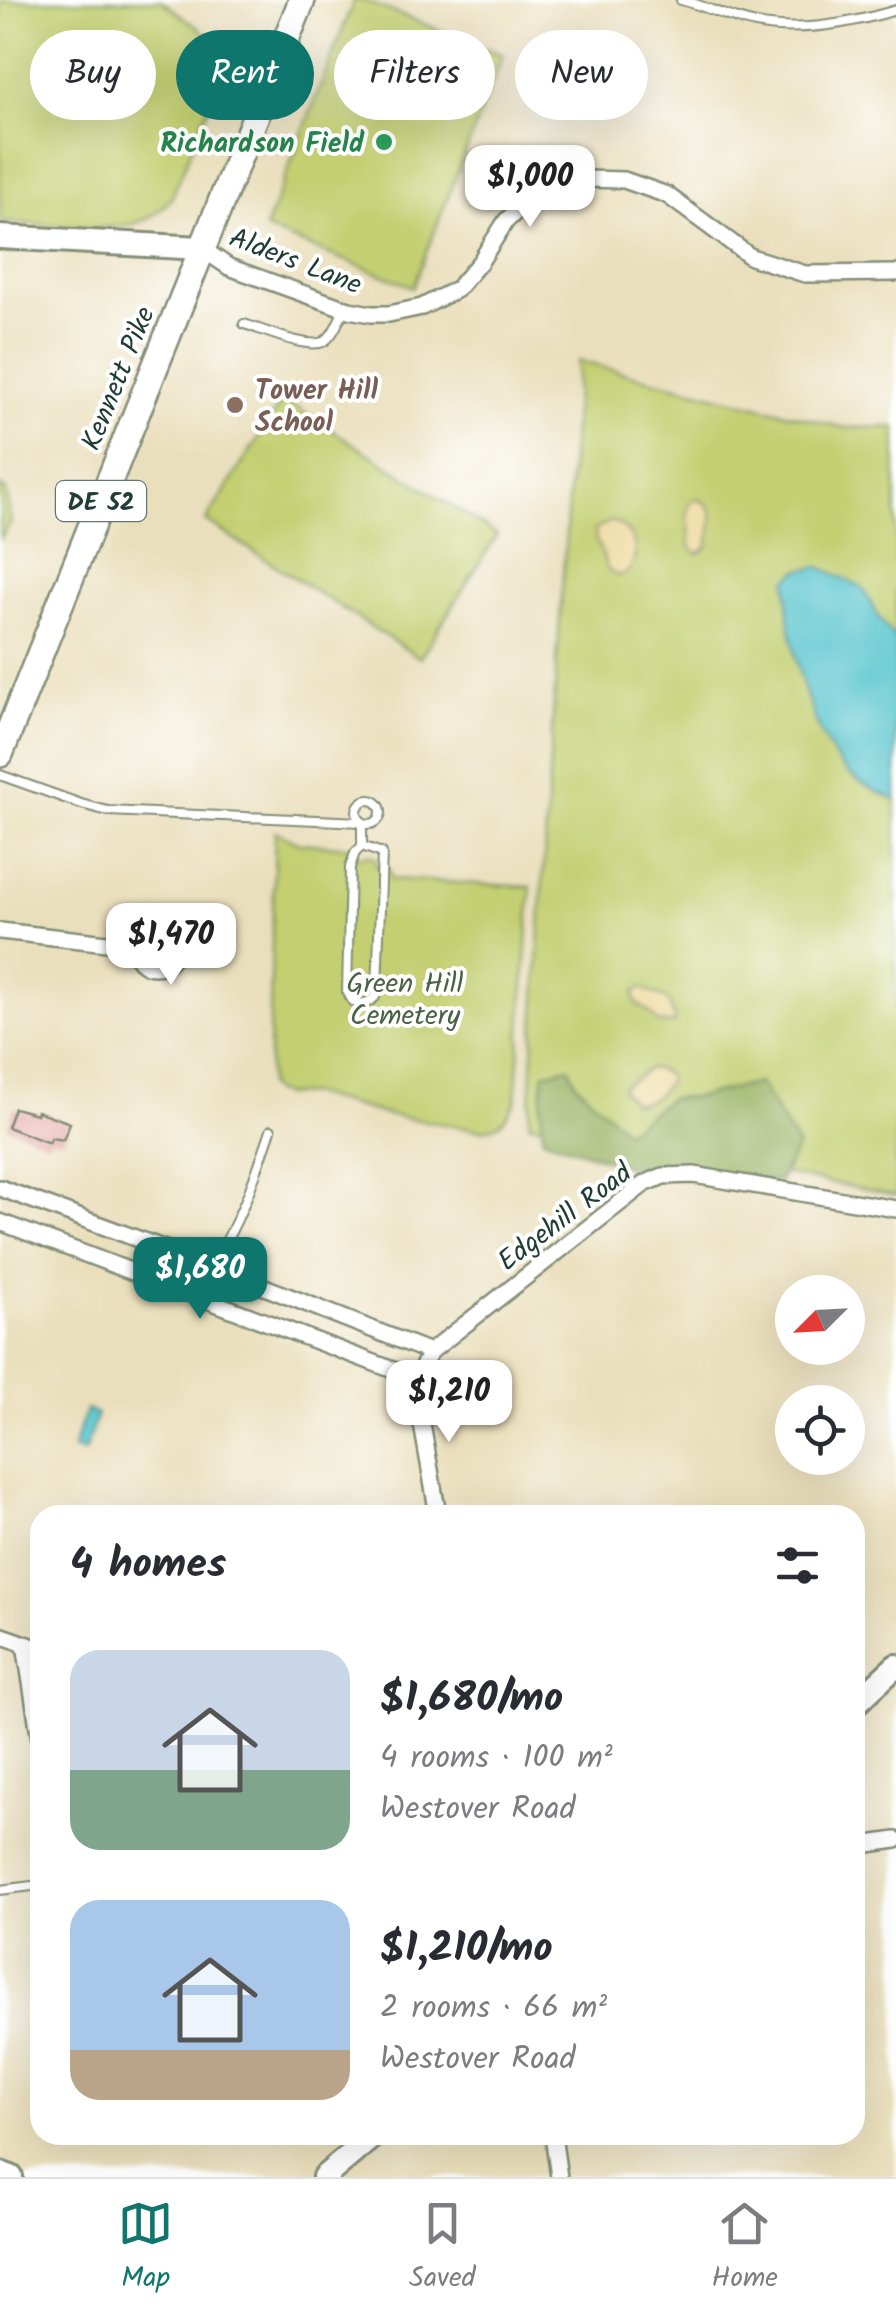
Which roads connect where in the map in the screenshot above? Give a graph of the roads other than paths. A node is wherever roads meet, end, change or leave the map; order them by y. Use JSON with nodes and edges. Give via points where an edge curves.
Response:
{"nodes":[{"id":1,"x":302,"y":0,"type":"edge"},
{"id":2,"x":681,"y":0,"type":"edge"},
{"id":3,"x":896,"y":10,"type":"edge"},
{"id":4,"x":0,"y":236,"type":"edge"},
{"id":5,"x":201,"y":248,"type":"junction"},
{"id":6,"x":896,"y":272,"type":"edge"},
{"id":7,"x":344,"y":308,"type":"junction"},
{"id":8,"x":244,"y":324,"type":"dead end"},
{"id":9,"x":0,"y":754,"type":"edge"},
{"id":10,"x":0,"y":775,"type":"edge"},
{"id":11,"x":362,"y":846,"type":"junction"},
{"id":12,"x":0,"y":931,"type":"edge"},
{"id":13,"x":134,"y":946,"type":"dead end"},
{"id":14,"x":271,"y":1130,"type":"dead end"},
{"id":15,"x":0,"y":1188,"type":"edge"},
{"id":16,"x":896,"y":1209,"type":"edge"},
{"id":17,"x":0,"y":1222,"type":"edge"},
{"id":18,"x":211,"y":1266,"type":"junction"},
{"id":19,"x":430,"y":1352,"type":"junction"},
{"id":20,"x":417,"y":1378,"type":"junction"},
{"id":21,"x":436,"y":1505,"type":"edge"},
{"id":22,"x":0,"y":1635,"type":"edge"},
{"id":23,"x":30,"y":1645,"type":"edge"},
{"id":24,"x":896,"y":1666,"type":"edge"},
{"id":25,"x":865,"y":1695,"type":"edge"},
{"id":26,"x":896,"y":1840,"type":"edge"},
{"id":27,"x":865,"y":1845,"type":"edge"},
{"id":28,"x":30,"y":1886,"type":"edge"},
{"id":29,"x":0,"y":1890,"type":"edge"},
{"id":30,"x":357,"y":2145,"type":"edge"},
{"id":31,"x":554,"y":2145,"type":"edge"},
{"id":32,"x":0,"y":2173,"type":"edge"},
{"id":33,"x":11,"y":2177,"type":"edge"},
{"id":34,"x":324,"y":2177,"type":"edge"},
{"id":35,"x":560,"y":2177,"type":"edge"}],
"edges":[{"from":1,"to":5,"type":"main road","number":"DE 52"},
{"from":2,"to":3,"type":"lane","via":[[786,28],[860,21]]},
{"from":4,"to":5,"type":"street"},
{"from":5,"to":7,"type":"street","name":"Alders Lane","via":[[229,267]]},
{"from":5,"to":9,"type":"main road","name":"Kennett Pike","number":"DE 52"},
{"from":6,"to":7,"type":"street","name":"Alders Lane","via":[[805,274],[751,257],[667,194],[624,180],[586,179],[527,201],[457,289],[441,298],[388,314]]},
{"from":7,"to":8,"type":"lane","via":[[333,332],[316,343]]},
{"from":10,"to":11,"type":"lane","via":[[108,811],[362,822]]},
{"from":11,"to":11,"type":"lane","via":[[350,867],[347,992],[355,1004],[375,998],[376,989],[382,852]]},
{"from":12,"to":13,"type":"street"},
{"from":14,"to":18,"type":"lane","via":[[246,1201]]},
{"from":15,"to":18,"type":"street"},
{"from":16,"to":19,"type":"street","name":"Edgehill Road","via":[[694,1175],[663,1176],[644,1184]]},
{"from":17,"to":20,"type":"street"},
{"from":18,"to":19,"type":"street"},
{"from":19,"to":20,"type":"street","name":"Edgehill Road"},
{"from":20,"to":21,"type":"street"},
{"from":22,"to":23,"type":"street"},
{"from":24,"to":25,"type":"street"},
{"from":26,"to":27,"type":"street"},
{"from":28,"to":29,"type":"lane"},
{"from":30,"to":34,"type":"street"},
{"from":31,"to":35,"type":"street"},
{"from":32,"to":33,"type":"street"}]}
